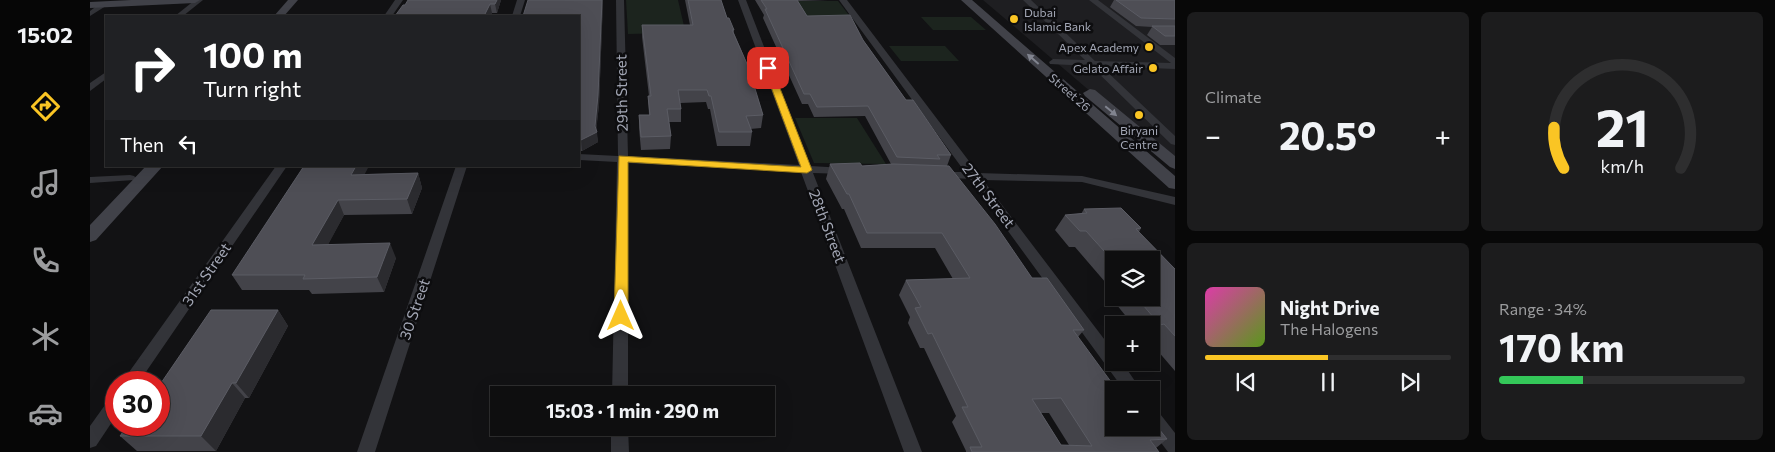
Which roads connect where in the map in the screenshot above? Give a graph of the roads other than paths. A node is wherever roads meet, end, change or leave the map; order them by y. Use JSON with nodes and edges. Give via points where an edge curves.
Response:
{"nodes":[{"id":1,"x":195,"y":0,"type":"edge"},
{"id":2,"x":200,"y":0,"type":"edge"},
{"id":3,"x":293,"y":0,"type":"edge"},
{"id":4,"x":305,"y":0,"type":"edge"},
{"id":5,"x":399,"y":0,"type":"edge"},
{"id":6,"x":521,"y":0,"type":"edge"},
{"id":7,"x":620,"y":0,"type":"edge"},
{"id":8,"x":742,"y":0,"type":"edge"},
{"id":9,"x":843,"y":0,"type":"edge"},
{"id":10,"x":966,"y":0,"type":"edge"},
{"id":11,"x":981,"y":0,"type":"edge"},
{"id":12,"x":1027,"y":0,"type":"edge"},
{"id":13,"x":1094,"y":1,"type":"edge"},
{"id":14,"x":1115,"y":3,"type":"edge"},
{"id":15,"x":105,"y":4,"type":"junction"},
{"id":16,"x":90,"y":5,"type":"edge"},
{"id":17,"x":90,"y":14,"type":"edge"},
{"id":18,"x":180,"y":15,"type":"edge"},
{"id":19,"x":280,"y":15,"type":"edge"},
{"id":20,"x":292,"y":15,"type":"edge"},
{"id":21,"x":389,"y":15,"type":"edge"},
{"id":22,"x":516,"y":15,"type":"edge"},
{"id":23,"x":1132,"y":30,"type":"junction"},
{"id":24,"x":1149,"y":30,"type":"dead end"},
{"id":25,"x":1053,"y":62,"type":"junction"},
{"id":26,"x":1093,"y":64,"type":"junction"},
{"id":27,"x":1175,"y":64,"type":"edge"},
{"id":28,"x":105,"y":76,"type":"edge"},
{"id":29,"x":90,"y":88,"type":"edge"},
{"id":30,"x":1175,"y":142,"type":"edge"},
{"id":31,"x":580,"y":157,"type":"edge"},
{"id":32,"x":623,"y":158,"type":"junction"},
{"id":33,"x":1175,"y":164,"type":"edge"},
{"id":34,"x":154,"y":167,"type":"edge"},
{"id":35,"x":281,"y":167,"type":"edge"},
{"id":36,"x":462,"y":167,"type":"edge"},
{"id":37,"x":807,"y":170,"type":"junction"},
{"id":38,"x":135,"y":172,"type":"edge"},
{"id":39,"x":857,"y":172,"type":"edge"},
{"id":40,"x":926,"y":174,"type":"edge"},
{"id":41,"x":975,"y":176,"type":"junction"},
{"id":42,"x":90,"y":180,"type":"edge"},
{"id":43,"x":1175,"y":184,"type":"edge"},
{"id":44,"x":1175,"y":201,"type":"edge"},
{"id":45,"x":90,"y":219,"type":"edge"},
{"id":46,"x":90,"y":236,"type":"edge"},
{"id":47,"x":138,"y":371,"type":"edge"},
{"id":48,"x":1126,"y":381,"type":"edge"},
{"id":49,"x":620,"y":386,"type":"edge"},
{"id":50,"x":105,"y":419,"type":"edge"},
{"id":51,"x":1160,"y":427,"type":"edge"},
{"id":52,"x":620,"y":436,"type":"edge"},
{"id":53,"x":90,"y":440,"type":"edge"},
{"id":54,"x":1175,"y":447,"type":"edge"},
{"id":55,"x":366,"y":452,"type":"edge"},
{"id":56,"x":620,"y":452,"type":"edge"},
{"id":57,"x":913,"y":452,"type":"edge"}],
"edges":[{"from":1,"to":15,"type":"main road"},
{"from":2,"to":18,"type":"street"},
{"from":3,"to":19,"type":"main road"},
{"from":4,"to":20,"type":"main road"},
{"from":5,"to":21,"type":"street"},
{"from":6,"to":22,"type":"street"},
{"from":7,"to":32,"type":"street","name":"29th Street"},
{"from":8,"to":37,"type":"street","name":"28th Street"},
{"from":9,"to":41,"type":"street","name":"27th Street"},
{"from":43,"to":10,"type":"main road","name":"Street 26","one_way":true},
{"from":11,"to":25,"type":"main road","name":"Street 26"},
{"from":12,"to":26,"type":"street"},
{"from":13,"to":14,"type":"street"},
{"from":13,"to":23,"type":"street"},
{"from":15,"to":16,"type":"main road"},
{"from":15,"to":17,"type":"street"},
{"from":23,"to":24,"type":"street"},
{"from":23,"to":27,"type":"street"},
{"from":25,"to":26,"type":"street"},
{"from":25,"to":33,"type":"main road","name":"Street 26","one_way":true},
{"from":26,"to":27,"type":"street"},
{"from":26,"to":30,"type":"street"},
{"from":28,"to":29,"type":"street"},
{"from":31,"to":32,"type":"street"},
{"from":32,"to":37,"type":"street"},
{"from":32,"to":49,"type":"street","name":"29th Street"},
{"from":34,"to":46,"type":"main road"},
{"from":35,"to":47,"type":"street","name":"31st Street"},
{"from":36,"to":55,"type":"street","name":"30 Street"},
{"from":37,"to":39,"type":"street"},
{"from":37,"to":57,"type":"street","name":"28th Street"},
{"from":38,"to":42,"type":"street"},
{"from":38,"to":45,"type":"main road"},
{"from":40,"to":41,"type":"street"},
{"from":41,"to":44,"type":"street","via":[[1082,179]]},
{"from":41,"to":48,"type":"street","name":"27th Street"},
{"from":50,"to":53,"type":"street"},
{"from":51,"to":54,"type":"street"},
{"from":52,"to":56,"type":"street"}]}
